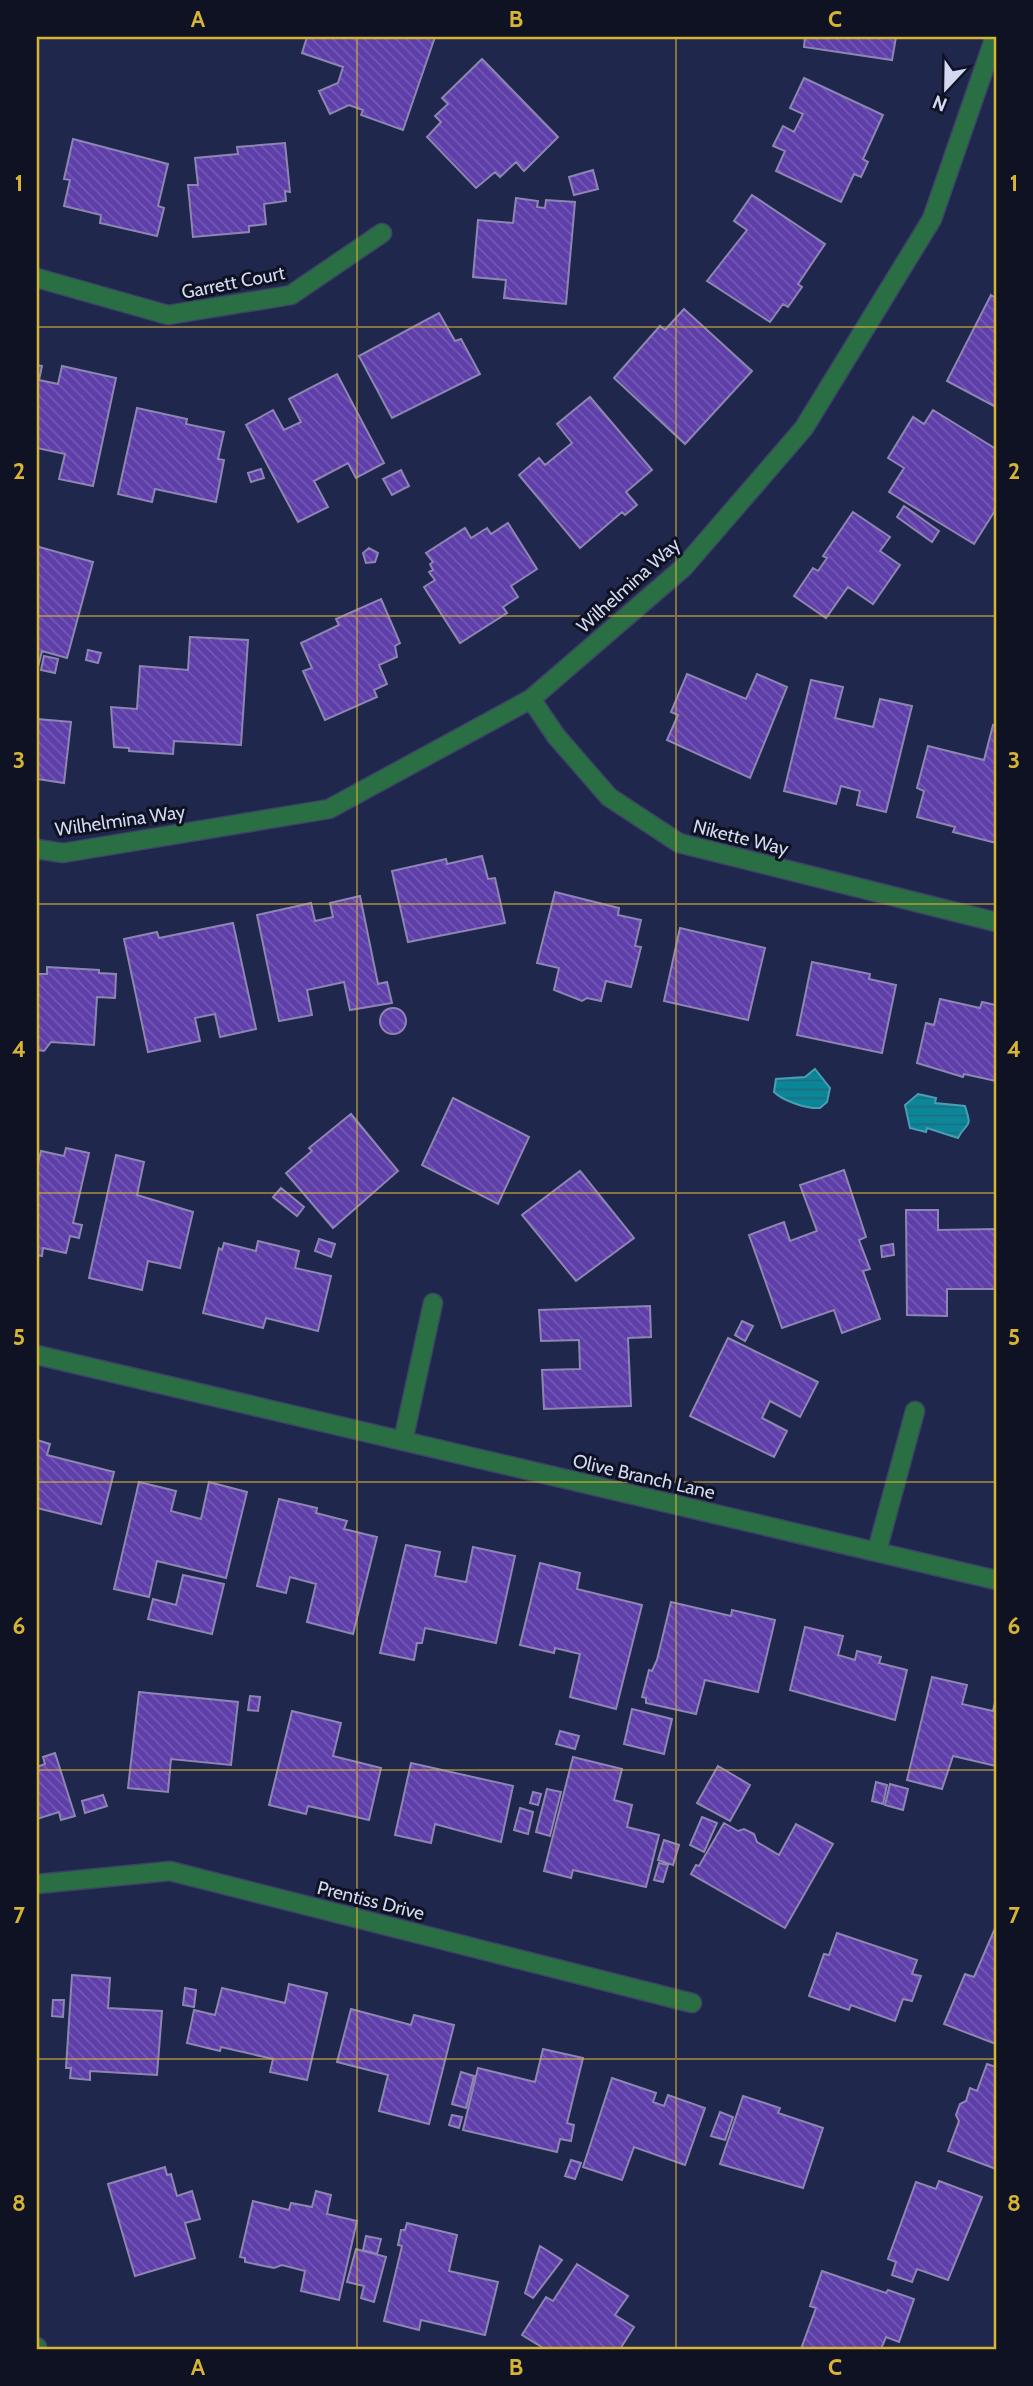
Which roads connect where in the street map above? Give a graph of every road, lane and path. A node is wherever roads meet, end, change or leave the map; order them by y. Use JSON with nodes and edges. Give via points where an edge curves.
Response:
{"nodes":[{"id":1,"x":995,"y":37,"type":"edge"},
{"id":2,"x":382,"y":233,"type":"dead end"},
{"id":3,"x":37,"y":278,"type":"edge"},
{"id":4,"x":531,"y":699,"type":"junction"},
{"id":5,"x":37,"y":849,"type":"edge"},
{"id":6,"x":996,"y":922,"type":"edge"},
{"id":7,"x":433,"y":1303,"type":"dead end"},
{"id":8,"x":37,"y":1355,"type":"edge"},
{"id":9,"x":915,"y":1411,"type":"dead end"},
{"id":10,"x":403,"y":1441,"type":"junction"},
{"id":11,"x":877,"y":1551,"type":"junction"},
{"id":12,"x":996,"y":1580,"type":"edge"},
{"id":13,"x":37,"y":1884,"type":"edge"},
{"id":14,"x":692,"y":2003,"type":"dead end"}],
"edges":[{"from":1,"to":4,"type":"street","name":"Wilhelmina Way","via":[[932,219],[804,428],[684,567]]},
{"from":2,"to":3,"type":"street","name":"Garrett Court","via":[[291,295],[168,315]]},
{"from":4,"to":5,"type":"street","name":"Wilhelmina Way","via":[[330,809],[64,853]]},
{"from":4,"to":6,"type":"street","name":"Nikette Way","via":[[609,797],[680,843]]},
{"from":7,"to":10,"type":"street"},
{"from":8,"to":10,"type":"street","name":"Olive Branch Lane"},
{"from":9,"to":11,"type":"street"},
{"from":10,"to":11,"type":"street","name":"Olive Branch Lane"},
{"from":11,"to":12,"type":"street","name":"Olive Branch Lane"},
{"from":13,"to":14,"type":"street","name":"Prentiss Drive","via":[[170,1871]]}]}
